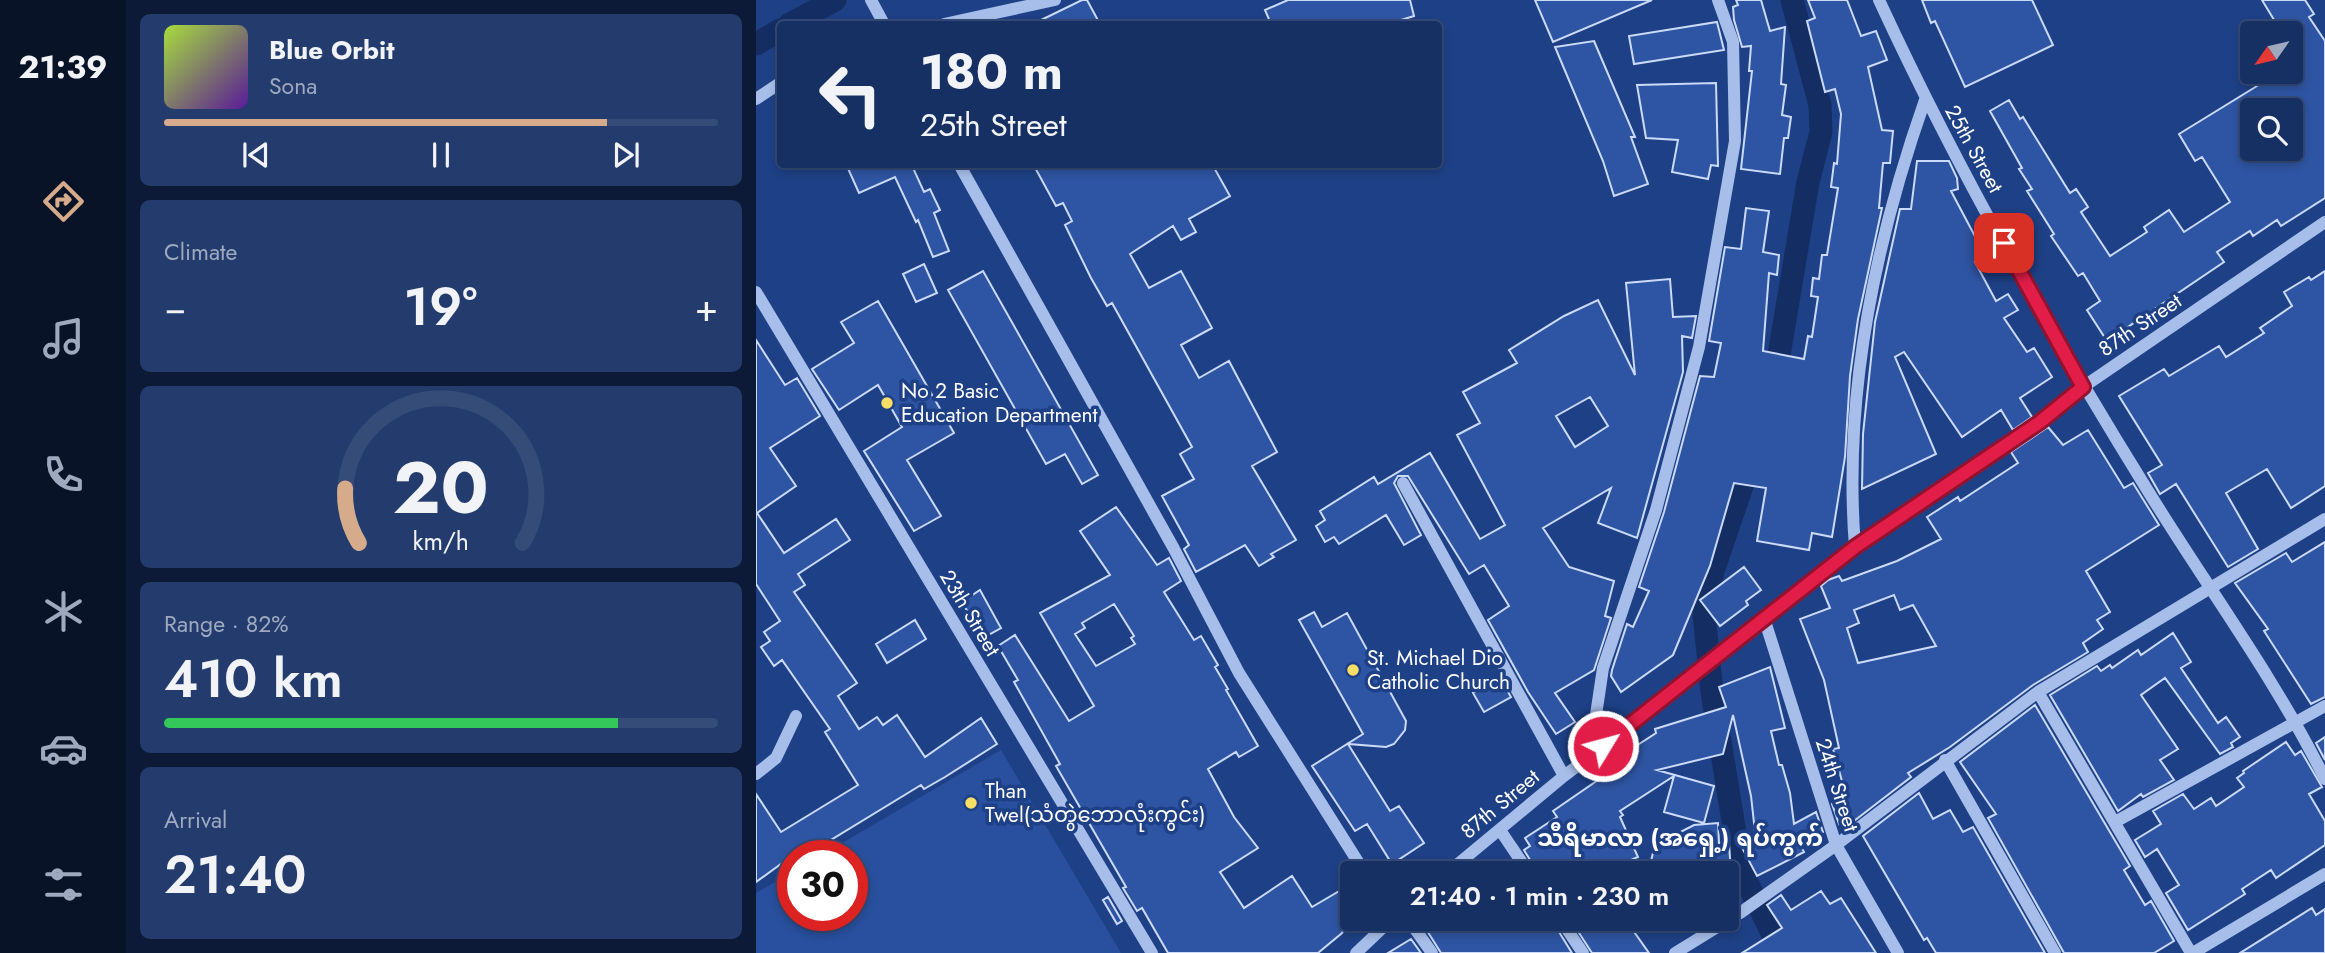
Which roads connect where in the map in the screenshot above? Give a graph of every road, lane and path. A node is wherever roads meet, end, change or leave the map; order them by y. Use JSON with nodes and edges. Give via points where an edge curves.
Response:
{"nodes":[{"id":1,"x":1055,"y":0,"type":"edge"},
{"id":2,"x":1718,"y":0,"type":"edge"},
{"id":3,"x":1879,"y":0,"type":"edge"},
{"id":4,"x":872,"y":3,"type":"edge"},
{"id":5,"x":882,"y":21,"type":"edge"},
{"id":6,"x":958,"y":21,"type":"edge"},
{"id":7,"x":777,"y":85,"type":"edge"},
{"id":8,"x":756,"y":99,"type":"edge"},
{"id":9,"x":1925,"y":100,"type":"junction"},
{"id":10,"x":961,"y":168,"type":"edge"},
{"id":11,"x":2325,"y":222,"type":"edge"},
{"id":12,"x":756,"y":292,"type":"edge"},
{"id":13,"x":2083,"y":387,"type":"junction"},
{"id":14,"x":1403,"y":484,"type":"dead end"},
{"id":15,"x":2325,"y":519,"type":"edge"},
{"id":16,"x":1855,"y":547,"type":"junction"},
{"id":17,"x":2208,"y":589,"type":"junction"},
{"id":18,"x":1764,"y":618,"type":"junction"},
{"id":19,"x":2038,"y":692,"type":"junction"},
{"id":20,"x":2325,"y":706,"type":"edge"},
{"id":21,"x":796,"y":716,"type":"dead end"},
{"id":22,"x":2297,"y":723,"type":"junction"},
{"id":23,"x":1603,"y":746,"type":"junction"},
{"id":24,"x":1945,"y":760,"type":"junction"},
{"id":25,"x":756,"y":774,"type":"edge"},
{"id":26,"x":1563,"y":776,"type":"junction"},
{"id":27,"x":2325,"y":779,"type":"edge"},
{"id":28,"x":2115,"y":822,"type":"junction"},
{"id":29,"x":1500,"y":830,"type":"junction"},
{"id":30,"x":1836,"y":845,"type":"junction"},
{"id":31,"x":1357,"y":861,"type":"edge"},
{"id":32,"x":1462,"y":861,"type":"edge"},
{"id":33,"x":1521,"y":861,"type":"edge"},
{"id":34,"x":2325,"y":874,"type":"edge"},
{"id":35,"x":1379,"y":931,"type":"edge"},
{"id":36,"x":1417,"y":931,"type":"edge"},
{"id":37,"x":1568,"y":931,"type":"edge"},
{"id":38,"x":2213,"y":948,"type":"edge"},
{"id":39,"x":1152,"y":953,"type":"edge"},
{"id":40,"x":1356,"y":953,"type":"edge"},
{"id":41,"x":1432,"y":953,"type":"edge"},
{"id":42,"x":1583,"y":953,"type":"edge"},
{"id":43,"x":1675,"y":953,"type":"edge"},
{"id":44,"x":1898,"y":953,"type":"edge"},
{"id":45,"x":2055,"y":953,"type":"edge"},
{"id":46,"x":2192,"y":953,"type":"edge"}],
"edges":[{"from":1,"to":6,"type":"street"},
{"from":2,"to":23,"type":"street","via":[[1732,42],[1735,141],[1699,347],[1656,510],[1603,668],[1596,715]]},
{"from":3,"to":9,"type":"street","name":"25th Street"},
{"from":4,"to":5,"type":"street"},
{"from":7,"to":8,"type":"street"},
{"from":9,"to":13,"type":"street","name":"25th Street"},
{"from":9,"to":16,"type":"street","via":[[1882,242],[1853,406],[1850,490]]},
{"from":10,"to":31,"type":"street","via":[[1173,547],[1238,673]]},
{"from":11,"to":13,"type":"street","name":"87th Street"},
{"from":12,"to":39,"type":"street","name":"23th Street"},
{"from":13,"to":16,"type":"street","name":"87th Street","via":[[2040,422]]},
{"from":13,"to":17,"type":"street","name":"25th Street"},
{"from":14,"to":26,"type":"street"},
{"from":15,"to":17,"type":"street"},
{"from":16,"to":18,"type":"street","name":"87th Street"},
{"from":17,"to":19,"type":"street"},
{"from":17,"to":22,"type":"street","name":"25th Street"},
{"from":18,"to":23,"type":"street","name":"87th Street"},
{"from":18,"to":30,"type":"street","name":"24th Street"},
{"from":19,"to":24,"type":"street"},
{"from":19,"to":28,"type":"street"},
{"from":20,"to":22,"type":"street"},
{"from":21,"to":25,"type":"street","via":[[776,758]]},
{"from":22,"to":27,"type":"street","name":"25th Street"},
{"from":22,"to":28,"type":"street"},
{"from":23,"to":26,"type":"street","name":"87th Street"},
{"from":24,"to":30,"type":"street"},
{"from":24,"to":45,"type":"street"},
{"from":26,"to":29,"type":"street","name":"87th Street"},
{"from":28,"to":46,"type":"street"},
{"from":29,"to":32,"type":"street","name":"87th Street"},
{"from":29,"to":33,"type":"street"},
{"from":30,"to":43,"type":"street","via":[[1741,914]]},
{"from":30,"to":44,"type":"street","name":"24th Street"},
{"from":34,"to":38,"type":"street"},
{"from":35,"to":40,"type":"street"},
{"from":36,"to":41,"type":"street"},
{"from":37,"to":42,"type":"street"},
{"from":38,"to":46,"type":"street"}]}
